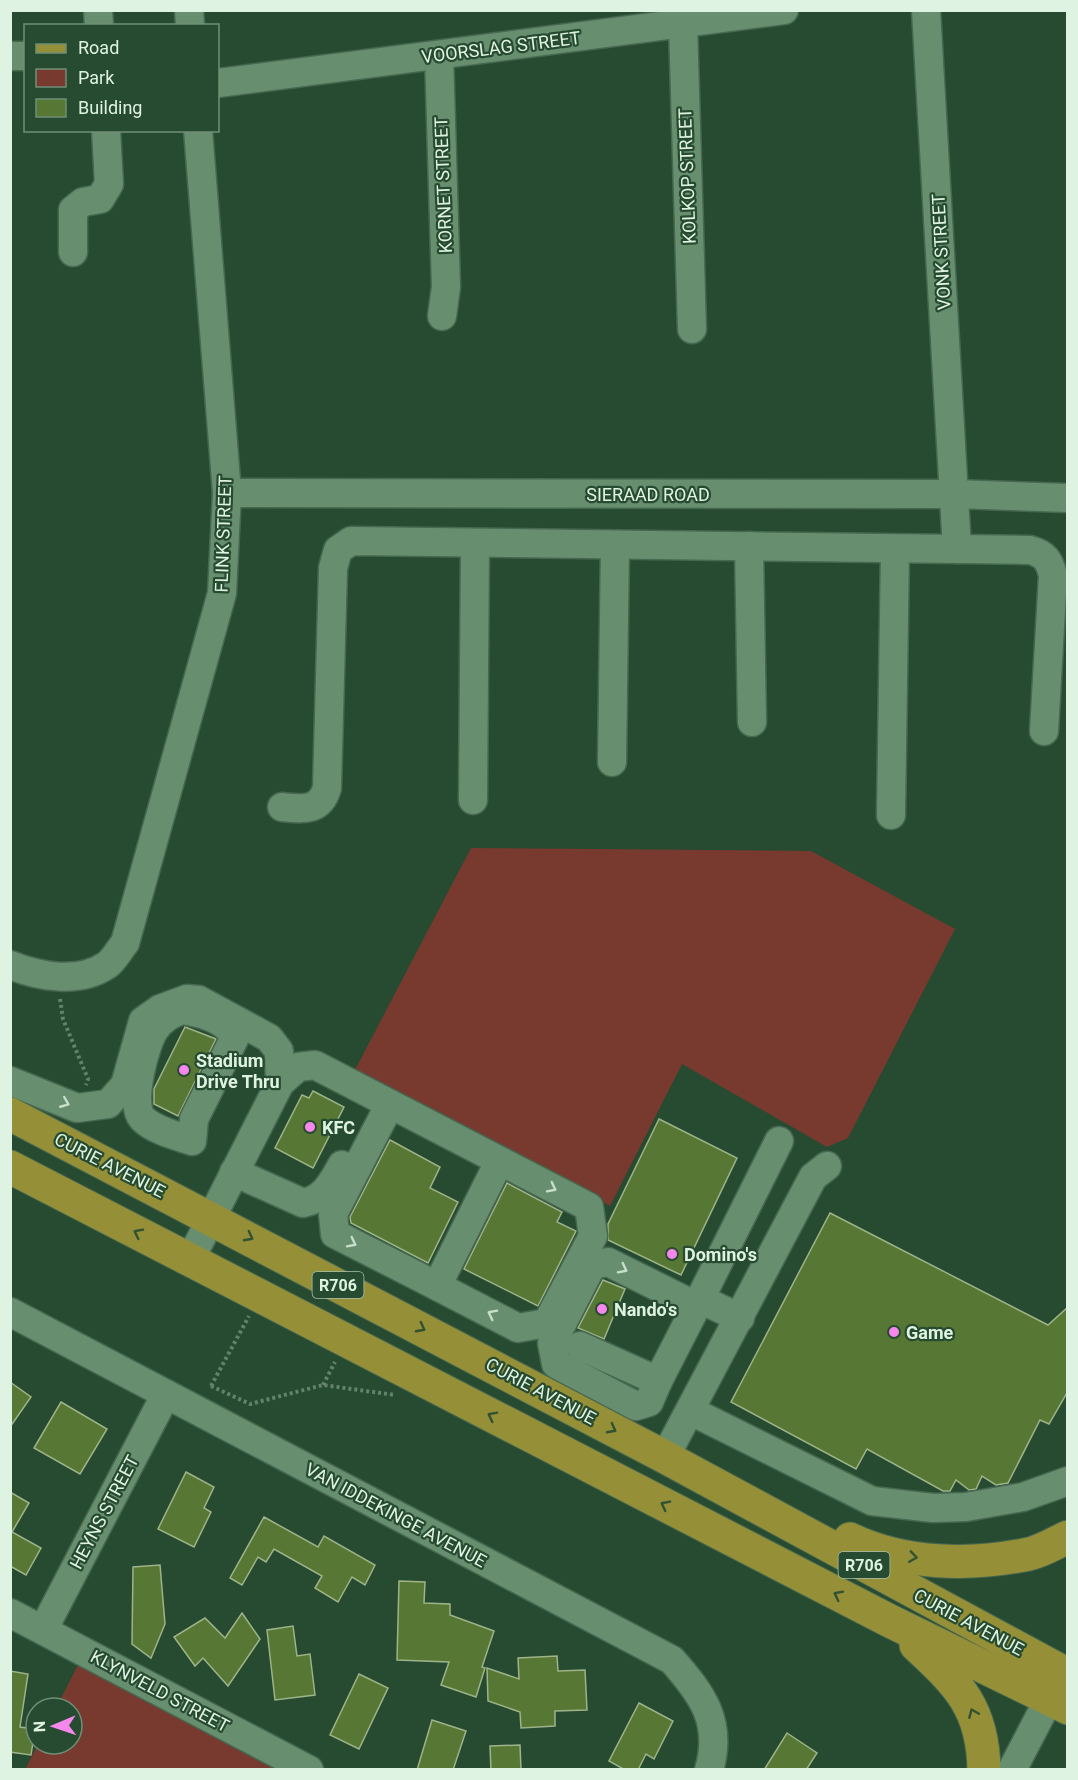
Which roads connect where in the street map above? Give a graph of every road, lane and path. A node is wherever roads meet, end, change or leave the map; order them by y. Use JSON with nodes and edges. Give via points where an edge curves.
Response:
{"nodes":[{"id":1,"x":784,"y":10,"type":"edge"},
{"id":2,"x":926,"y":10,"type":"edge"},
{"id":3,"x":682,"y":24,"type":"junction"},
{"id":4,"x":439,"y":55,"type":"junction"},
{"id":5,"x":219,"y":83,"type":"edge"},
{"id":6,"x":105,"y":132,"type":"edge"},
{"id":7,"x":198,"y":132,"type":"edge"},
{"id":8,"x":73,"y":252,"type":"dead end"},
{"id":9,"x":442,"y":316,"type":"dead end"},
{"id":10,"x":692,"y":329,"type":"dead end"},
{"id":11,"x":227,"y":493,"type":"junction"},
{"id":12,"x":956,"y":494,"type":"junction"},
{"id":13,"x":1068,"y":498,"type":"edge"},
{"id":14,"x":476,"y":543,"type":"junction"},
{"id":15,"x":615,"y":545,"type":"junction"},
{"id":16,"x":749,"y":546,"type":"junction"},
{"id":17,"x":895,"y":549,"type":"junction"},
{"id":18,"x":957,"y":549,"type":"junction"},
{"id":19,"x":752,"y":722,"type":"dead end"},
{"id":20,"x":1044,"y":731,"type":"dead end"},
{"id":21,"x":612,"y":762,"type":"dead end"},
{"id":22,"x":473,"y":800,"type":"dead end"},
{"id":23,"x":282,"y":807,"type":"dead end"},
{"id":24,"x":891,"y":815,"type":"dead end"},
{"id":25,"x":10,"y":966,"type":"edge"},
{"id":26,"x":70,"y":977,"type":"junction"},
{"id":27,"x":237,"y":1020,"type":"junction"},
{"id":28,"x":231,"y":1058,"type":"junction"},
{"id":29,"x":10,"y":1081,"type":"edge"},
{"id":30,"x":280,"y":1083,"type":"junction"},
{"id":31,"x":125,"y":1085,"type":"junction"},
{"id":32,"x":383,"y":1100,"type":"junction"},
{"id":33,"x":77,"y":1108,"type":"junction"},
{"id":34,"x":10,"y":1114,"type":"edge"},
{"id":35,"x":192,"y":1141,"type":"junction"},
{"id":36,"x":779,"y":1141,"type":"dead end"},
{"id":37,"x":499,"y":1162,"type":"junction"},
{"id":38,"x":827,"y":1166,"type":"dead end"},
{"id":39,"x":10,"y":1167,"type":"edge"},
{"id":40,"x":234,"y":1173,"type":"junction"},
{"id":41,"x":212,"y":1218,"type":"junction"},
{"id":42,"x":190,"y":1260,"type":"junction"},
{"id":43,"x":437,"y":1286,"type":"junction"},
{"id":44,"x":698,"y":1302,"type":"junction"},
{"id":45,"x":10,"y":1312,"type":"edge"},
{"id":46,"x":740,"y":1318,"type":"junction"},
{"id":47,"x":580,"y":1346,"type":"dead end"},
{"id":48,"x":658,"y":1381,"type":"junction"},
{"id":49,"x":166,"y":1394,"type":"junction"},
{"id":50,"x":691,"y":1411,"type":"junction"},
{"id":51,"x":665,"y":1457,"type":"junction"},
{"id":52,"x":1068,"y":1481,"type":"edge"},
{"id":53,"x":1068,"y":1537,"type":"edge"},
{"id":54,"x":10,"y":1613,"type":"edge"},
{"id":55,"x":890,"y":1622,"type":"junction"},
{"id":56,"x":43,"y":1630,"type":"junction"},
{"id":57,"x":1063,"y":1684,"type":"edge"},
{"id":58,"x":309,"y":1770,"type":"edge"},
{"id":59,"x":709,"y":1770,"type":"edge"},
{"id":60,"x":984,"y":1770,"type":"edge"},
{"id":61,"x":1012,"y":1770,"type":"edge"}],
"edges":[{"from":1,"to":3,"type":"street","name":"VOORSLAG STREET"},
{"from":2,"to":12,"type":"street","name":"VONK STREET"},
{"from":3,"to":4,"type":"street","name":"VOORSLAG STREET"},
{"from":3,"to":10,"type":"street","name":"KOLKOP STREET"},
{"from":4,"to":5,"type":"street","name":"VOORSLAG STREET"},
{"from":4,"to":9,"type":"street","name":"KORNET STREET","via":[[446,287]]},
{"from":6,"to":8,"type":"street","via":[[107,190],[100,199],[82,202],[73,210]]},
{"from":7,"to":11,"type":"street","name":"FLINK STREET"},
{"from":11,"to":12,"type":"street","name":"SIERAAD ROAD"},
{"from":11,"to":26,"type":"street","name":"FLINK STREET","via":[[222,593],[125,943],[108,964]]},
{"from":12,"to":13,"type":"street","name":"SIERAAD ROAD"},
{"from":12,"to":18,"type":"street","name":"VONK STREET"},
{"from":14,"to":15,"type":"street"},
{"from":14,"to":22,"type":"street"},
{"from":14,"to":23,"type":"street","via":[[351,541],[338,550],[333,568],[327,788],[318,804],[310,809]]},
{"from":15,"to":16,"type":"street"},
{"from":15,"to":21,"type":"street"},
{"from":16,"to":17,"type":"street"},
{"from":16,"to":19,"type":"street"},
{"from":17,"to":18,"type":"street"},
{"from":17,"to":24,"type":"street"},
{"from":18,"to":20,"type":"street","via":[[1030,550],[1043,553],[1050,562],[1053,594]]},
{"from":25,"to":26,"type":"street"},
{"from":26,"to":33,"type":"path","via":[[63,1019],[88,1079]]},
{"from":27,"to":28,"type":"street","via":[[240,1036]]},
{"from":27,"to":30,"type":"street","via":[[269,1038],[279,1051]]},
{"from":27,"to":31,"type":"street","via":[[199,1000],[187,999],[160,1009],[143,1021]]},
{"from":28,"to":30,"type":"street","via":[[247,1050],[261,1056]]},
{"from":28,"to":35,"type":"street"},
{"from":29,"to":33,"type":"street","one_way":true},
{"from":30,"to":32,"type":"street","via":[[298,1067],[315,1065]]},
{"from":30,"to":40,"type":"street"},
{"from":31,"to":33,"type":"street","via":[[108,1104]]},
{"from":31,"to":35,"type":"street","via":[[126,1110],[133,1125],[177,1147]]},
{"from":32,"to":37,"type":"street"},
{"from":32,"to":40,"type":"street","via":[[320,1197],[298,1203]]},
{"from":32,"to":43,"type":"street","one_way":true,"via":[[333,1214],[335,1234]]},
{"from":34,"to":41,"type":"main road","name":"CURIE AVENUE","number":"R706"},
{"from":35,"to":35,"type":"street","via":[[142,1118],[135,1104],[154,1030],[166,1016],[181,1010],[199,1012],[231,1028],[235,1037],[194,1119]]},
{"from":36,"to":44,"type":"street"},
{"from":37,"to":43,"type":"street"},
{"from":37,"to":43,"type":"street","one_way":true,"via":[[589,1208],[593,1236],[547,1323],[518,1328]]},
{"from":38,"to":46,"type":"street","via":[[813,1177]]},
{"from":42,"to":39,"type":"main road","name":"CURIE AVENUE","number":"R706","one_way":true},
{"from":40,"to":41,"type":"street"},
{"from":41,"to":42,"type":"street"},
{"from":41,"to":51,"type":"main road","name":"CURIE AVENUE","number":"R706","one_way":true},
{"from":55,"to":42,"type":"main road","name":"CURIE AVENUE","number":"R706","one_way":true},
{"from":44,"to":46,"type":"street"},
{"from":44,"to":48,"type":"street"},
{"from":48,"to":44,"type":"street","one_way":true,"via":[[649,1402],[636,1406],[556,1364],[552,1343],[592,1264],[608,1262]]},
{"from":45,"to":49,"type":"street","name":"VAN IDDEKINGE AVENUE"},
{"from":46,"to":50,"type":"street"},
{"from":47,"to":48,"type":"street"},
{"from":49,"to":56,"type":"street","name":"HEYNS STREET"},
{"from":49,"to":59,"type":"street","name":"VAN IDDEKINGE AVENUE","via":[[672,1660],[698,1689],[712,1719],[714,1754]]},
{"from":50,"to":51,"type":"street"},
{"from":50,"to":52,"type":"street","via":[[872,1501],[933,1508],[966,1507],[1023,1497]]},
{"from":51,"to":53,"type":"main road","one_way":true,"via":[[714,1474],[877,1552],[956,1563],[1031,1554]]},
{"from":51,"to":57,"type":"main road","name":"CURIE AVENUE","number":"R706"},
{"from":54,"to":56,"type":"street","name":"KLYNVELD STREET"},
{"from":55,"to":57,"type":"main road","name":"CURIE AVENUE","number":"R706"},
{"from":60,"to":55,"type":"main road","one_way":true,"via":[[983,1740],[972,1707],[946,1673]]},
{"from":56,"to":58,"type":"street","name":"KLYNVELD STREET"},
{"from":57,"to":61,"type":"street"}]}
